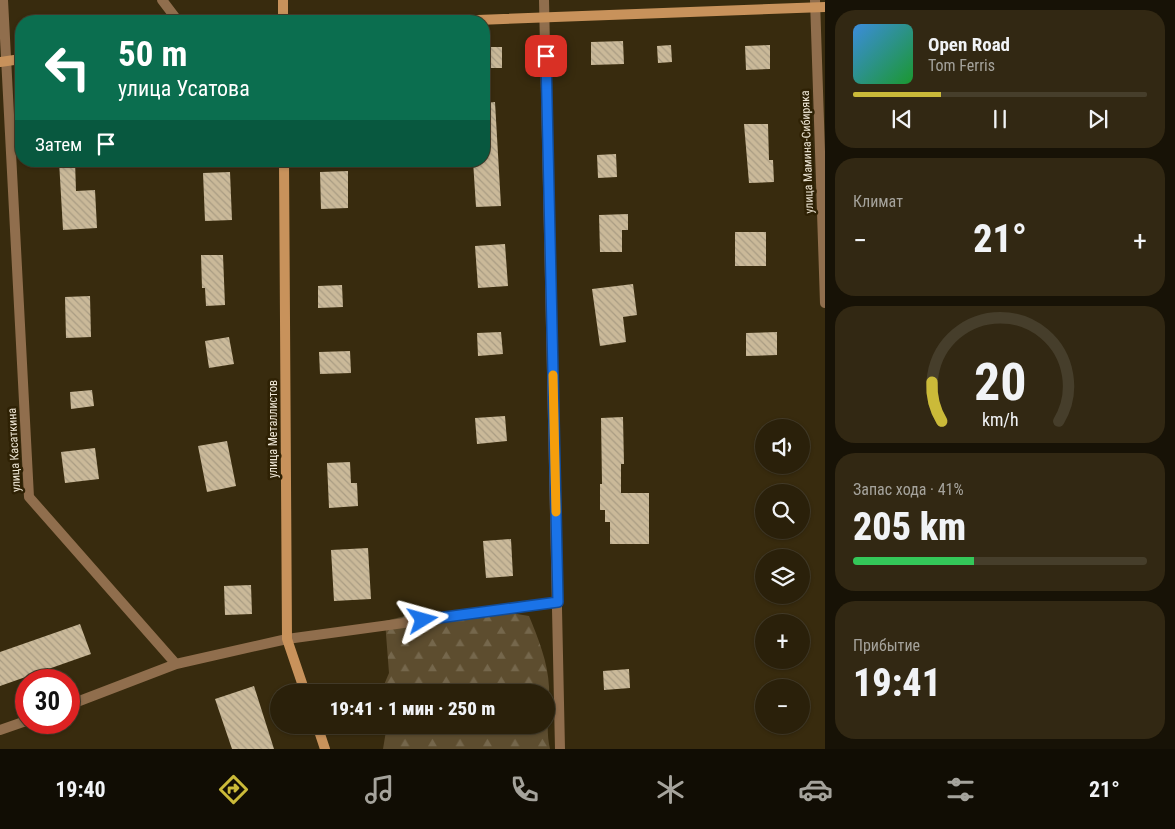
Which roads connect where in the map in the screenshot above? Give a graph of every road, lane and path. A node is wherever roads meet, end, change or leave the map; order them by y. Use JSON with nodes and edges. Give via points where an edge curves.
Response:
{"nodes":[{"id":1,"x":2,"y":0,"type":"edge"},
{"id":2,"x":162,"y":0,"type":"edge"},
{"id":3,"x":283,"y":0,"type":"edge"},
{"id":4,"x":544,"y":0,"type":"edge"},
{"id":5,"x":818,"y":5,"type":"edge"},
{"id":6,"x":173,"y":15,"type":"edge"},
{"id":7,"x":283,"y":15,"type":"edge"},
{"id":8,"x":545,"y":17,"type":"junction"},
{"id":9,"x":490,"y":19,"type":"edge"},
{"id":10,"x":3,"y":61,"type":"edge"},
{"id":11,"x":284,"y":167,"type":"edge"},
{"id":12,"x":825,"y":303,"type":"edge"},
{"id":13,"x":558,"y":602,"type":"junction"},
{"id":14,"x":287,"y":639,"type":"junction"},
{"id":15,"x":176,"y":664,"type":"junction"},
{"id":16,"x":302,"y":684,"type":"edge"},
{"id":17,"x":80,"y":701,"type":"edge"},
{"id":18,"x":15,"y":725,"type":"edge"},
{"id":19,"x":0,"y":730,"type":"edge"},
{"id":20,"x":320,"y":734,"type":"edge"},
{"id":21,"x":325,"y":749,"type":"edge"},
{"id":22,"x":560,"y":749,"type":"edge"}],
"edges":[{"from":1,"to":10,"type":"street","name":"улица Касаткина"},
{"from":2,"to":6,"type":"street"},
{"from":3,"to":7,"type":"street"},
{"from":4,"to":8,"type":"street"},
{"from":5,"to":8,"type":"street"},
{"from":5,"to":12,"type":"street","name":"улица Мамина-Сибиряка"},
{"from":8,"to":9,"type":"street"},
{"from":8,"to":13,"type":"street"},
{"from":10,"to":15,"type":"street","name":"улица Касаткина","via":[[29,497]]},
{"from":11,"to":14,"type":"street","name":"улица Металлистов"},
{"from":13,"to":14,"type":"street"},
{"from":13,"to":22,"type":"street"},
{"from":14,"to":15,"type":"street"},
{"from":14,"to":16,"type":"street","name":"улица Металлистов"},
{"from":15,"to":17,"type":"street"},
{"from":18,"to":19,"type":"street"},
{"from":20,"to":21,"type":"street"}]}
